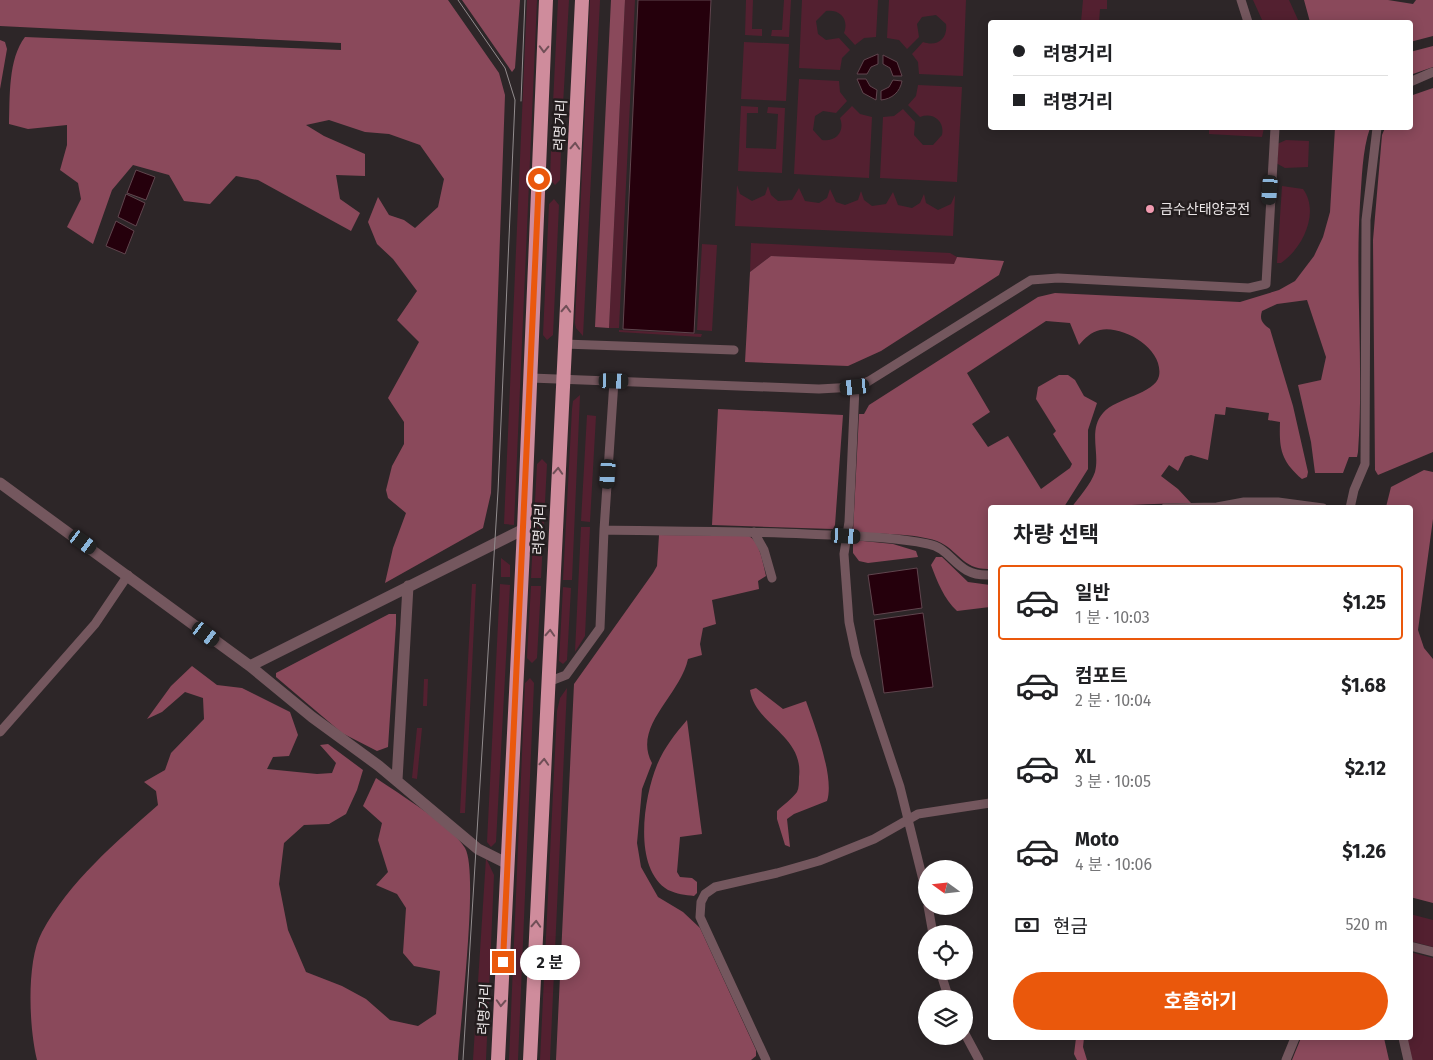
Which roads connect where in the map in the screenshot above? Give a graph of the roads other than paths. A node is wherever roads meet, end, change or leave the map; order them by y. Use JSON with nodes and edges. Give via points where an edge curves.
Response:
{"nodes":[{"id":1,"x":546,"y":0,"type":"edge"},
{"id":2,"x":582,"y":0,"type":"edge"},
{"id":3,"x":1241,"y":0,"type":"edge"},
{"id":4,"x":1247,"y":20,"type":"edge"},
{"id":5,"x":1433,"y":72,"type":"edge"},
{"id":6,"x":1413,"y":81,"type":"edge"},
{"id":7,"x":1275,"y":130,"type":"edge"},
{"id":8,"x":1377,"y":130,"type":"edge"},
{"id":9,"x":564,"y":344,"type":"junction"},
{"id":10,"x":734,"y":350,"type":"dead end"},
{"id":11,"x":531,"y":378,"type":"junction"},
{"id":12,"x":562,"y":378,"type":"junction"},
{"id":13,"x":614,"y":381,"type":"junction"},
{"id":14,"x":855,"y":387,"type":"junction"},
{"id":15,"x":0,"y":483,"type":"edge"},
{"id":16,"x":1246,"y":505,"type":"edge"},
{"id":17,"x":1300,"y":505,"type":"edge"},
{"id":18,"x":1351,"y":505,"type":"edge"},
{"id":19,"x":524,"y":529,"type":"junction"},
{"id":20,"x":604,"y":530,"type":"junction"},
{"id":21,"x":754,"y":532,"type":"junction"},
{"id":22,"x":846,"y":536,"type":"junction"},
{"id":23,"x":128,"y":575,"type":"junction"},
{"id":24,"x":988,"y":575,"type":"edge"},
{"id":25,"x":772,"y":578,"type":"dead end"},
{"id":26,"x":408,"y":586,"type":"junction"},
{"id":27,"x":250,"y":666,"type":"junction"},
{"id":28,"x":548,"y":682,"type":"junction"},
{"id":29,"x":0,"y":732,"type":"edge"},
{"id":30,"x":397,"y":780,"type":"junction"},
{"id":31,"x":988,"y":803,"type":"edge"},
{"id":32,"x":909,"y":818,"type":"junction"},
{"id":33,"x":919,"y":860,"type":"edge"},
{"id":34,"x":508,"y":864,"type":"junction"},
{"id":35,"x":1413,"y":947,"type":"edge"},
{"id":36,"x":1433,"y":952,"type":"edge"},
{"id":37,"x":1294,"y":1040,"type":"edge"},
{"id":38,"x":1403,"y":1040,"type":"edge"},
{"id":39,"x":971,"y":1045,"type":"edge"},
{"id":40,"x":498,"y":1060,"type":"edge"},
{"id":41,"x":530,"y":1060,"type":"edge"},
{"id":42,"x":766,"y":1060,"type":"edge"},
{"id":43,"x":979,"y":1060,"type":"edge"},
{"id":44,"x":1286,"y":1060,"type":"edge"},
{"id":45,"x":1408,"y":1060,"type":"edge"}],
"edges":[{"from":1,"to":11,"type":"highway","name":"려명거리","one_way":true},
{"from":9,"to":2,"type":"highway","name":"려명거리","one_way":true},
{"from":3,"to":4,"type":"street"},
{"from":5,"to":6,"type":"street"},
{"from":7,"to":14,"type":"street","via":[[1266,284],[1249,288],[1058,278],[1031,280],[885,372]]},
{"from":8,"to":18,"type":"street","via":[[1366,220],[1365,464]]},
{"from":9,"to":10,"type":"street"},
{"from":9,"to":12,"type":"highway","name":"려명거리"},
{"from":11,"to":12,"type":"street"},
{"from":11,"to":19,"type":"highway","name":"려명거리"},
{"from":12,"to":13,"type":"street"},
{"from":28,"to":12,"type":"highway","name":"려명거리","one_way":true},
{"from":13,"to":14,"type":"street","via":[[819,389]]},
{"from":13,"to":20,"type":"street"},
{"from":14,"to":22,"type":"street"},
{"from":15,"to":23,"type":"street"},
{"from":16,"to":17,"type":"street","via":[[1278,502]]},
{"from":19,"to":26,"type":"street"},
{"from":19,"to":34,"type":"highway","name":"려명거리"},
{"from":20,"to":21,"type":"street"},
{"from":20,"to":28,"type":"street","via":[[600,628],[566,675]]},
{"from":21,"to":22,"type":"street"},
{"from":21,"to":25,"type":"street","via":[[764,550]]},
{"from":22,"to":24,"type":"street","via":[[930,544],[959,568]]},
{"from":22,"to":32,"type":"street","via":[[844,568],[856,655]]},
{"from":23,"to":27,"type":"street"},
{"from":23,"to":29,"type":"street","via":[[95,624]]},
{"from":26,"to":27,"type":"street"},
{"from":26,"to":30,"type":"street"},
{"from":27,"to":30,"type":"street"},
{"from":41,"to":28,"type":"highway","name":"려명거리","one_way":true},
{"from":30,"to":34,"type":"street","via":[[478,849]]},
{"from":31,"to":32,"type":"street"},
{"from":32,"to":33,"type":"street"},
{"from":32,"to":42,"type":"street","via":[[874,839],[819,861],[715,887],[705,894],[700,917]]},
{"from":34,"to":40,"type":"highway","name":"려명거리","one_way":true},
{"from":35,"to":36,"type":"street"},
{"from":37,"to":44,"type":"street"},
{"from":38,"to":45,"type":"street"},
{"from":39,"to":43,"type":"street"}]}
